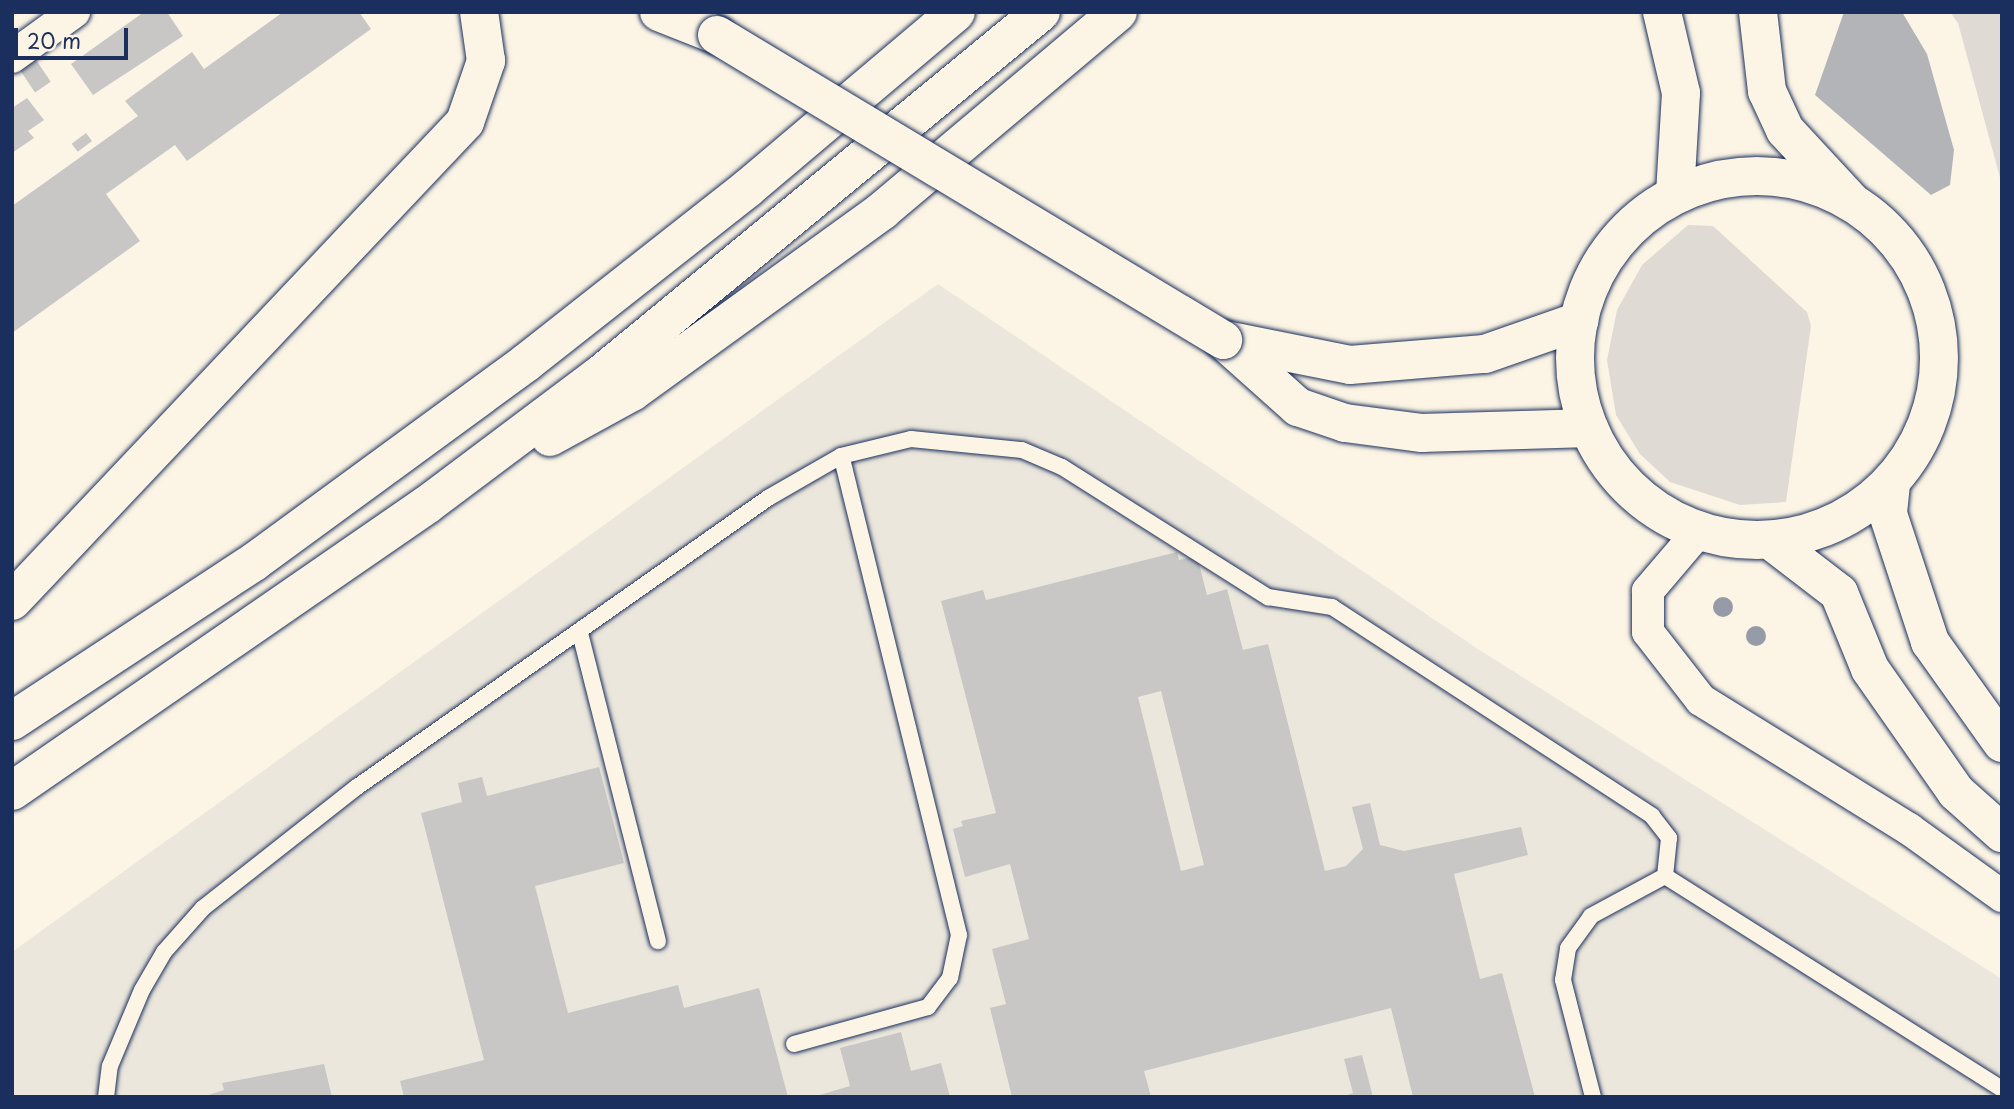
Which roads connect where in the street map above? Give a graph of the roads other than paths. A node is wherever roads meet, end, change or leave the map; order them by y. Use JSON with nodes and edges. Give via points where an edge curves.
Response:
{"nodes":[{"id":1,"x":74,"y":12,"type":"edge"},
{"id":2,"x":479,"y":12,"type":"edge"},
{"id":3,"x":659,"y":12,"type":"edge"},
{"id":4,"x":956,"y":12,"type":"edge"},
{"id":5,"x":1041,"y":12,"type":"edge"},
{"id":6,"x":1118,"y":12,"type":"edge"},
{"id":7,"x":1662,"y":12,"type":"edge"},
{"id":8,"x":1758,"y":12,"type":"edge"},
{"id":9,"x":710,"y":24,"type":"edge"},
{"id":10,"x":12,"y":57,"type":"edge"},
{"id":11,"x":1675,"y":194,"type":"junction"},
{"id":12,"x":1850,"y":200,"type":"junction"},
{"id":13,"x":1578,"y":320,"type":"junction"},
{"id":14,"x":1223,"y":340,"type":"junction"},
{"id":15,"x":1589,"y":428,"type":"junction"},
{"id":16,"x":841,"y":456,"type":"junction"},
{"id":17,"x":1891,"y":484,"type":"junction"},
{"id":18,"x":428,"y":504,"type":"junction"},
{"id":19,"x":1699,"y":531,"type":"junction"},
{"id":20,"x":1770,"y":540,"type":"junction"},
{"id":21,"x":12,"y":601,"type":"edge"},
{"id":22,"x":580,"y":633,"type":"junction"},
{"id":23,"x":12,"y":721,"type":"edge"},
{"id":24,"x":2002,"y":743,"type":"edge"},
{"id":25,"x":12,"y":791,"type":"edge"},
{"id":26,"x":2002,"y":834,"type":"edge"},
{"id":27,"x":1665,"y":876,"type":"junction"},
{"id":28,"x":2002,"y":896,"type":"edge"},
{"id":29,"x":658,"y":941,"type":"dead end"},
{"id":30,"x":794,"y":1044,"type":"dead end"},
{"id":31,"x":2002,"y":1089,"type":"edge"},
{"id":32,"x":106,"y":1097,"type":"edge"},
{"id":33,"x":1593,"y":1097,"type":"edge"}],
"edges":[{"from":1,"to":10,"type":"street"},
{"from":2,"to":21,"type":"main road","via":[[486,61],[465,122]]},
{"from":3,"to":9,"type":"main road"},
{"from":4,"to":23,"type":"main road","via":[[748,188],[527,362],[254,562]]},
{"from":5,"to":18,"type":"main road","via":[[600,375]]},
{"from":6,"to":18,"type":"main road","via":[[883,210],[632,392]]},
{"from":7,"to":11,"type":"main road","via":[[1681,93]]},
{"from":8,"to":12,"type":"main road","via":[[1767,91],[1785,130]]},
{"from":9,"to":14,"type":"main road","bridge":true},
{"from":11,"to":12,"type":"main road","via":[[1733,176],[1793,178]]},
{"from":11,"to":13,"type":"main road","via":[[1612,247]]},
{"from":12,"to":17,"type":"main road","via":[[1893,234],[1923,280],[1939,332],[1938,387],[1926,426]]},
{"from":13,"to":14,"type":"main road","via":[[1485,354],[1350,365]]},
{"from":13,"to":15,"type":"main road","via":[[1575,375]]},
{"from":14,"to":15,"type":"main road","via":[[1298,407],[1345,423],[1422,433]]},
{"from":15,"to":19,"type":"main road","via":[[1635,493]]},
{"from":16,"to":22,"type":"lane","via":[[768,498]]},
{"from":16,"to":27,"type":"lane","via":[[911,439],[958,439],[1022,450],[1062,467],[1268,597],[1332,607],[1652,816],[1669,838]]},
{"from":16,"to":30,"type":"lane","via":[[959,935],[950,978],[928,1007]]},
{"from":17,"to":20,"type":"main road","via":[[1835,522]]},
{"from":17,"to":24,"type":"main road","via":[[1888,514],[1930,642]]},
{"from":18,"to":25,"type":"main road"},
{"from":19,"to":20,"type":"main road"},
{"from":19,"to":28,"type":"street","via":[[1648,591],[1647,632],[1701,700],[1909,829]]},
{"from":20,"to":26,"type":"main road","via":[[1839,593],[1870,670],[1956,792]]},
{"from":22,"to":29,"type":"lane"},
{"from":22,"to":32,"type":"lane","via":[[357,787],[203,908],[164,951],[142,990],[110,1066]]},
{"from":27,"to":31,"type":"lane"},
{"from":27,"to":33,"type":"lane","via":[[1591,916],[1568,948],[1563,980]]}]}
